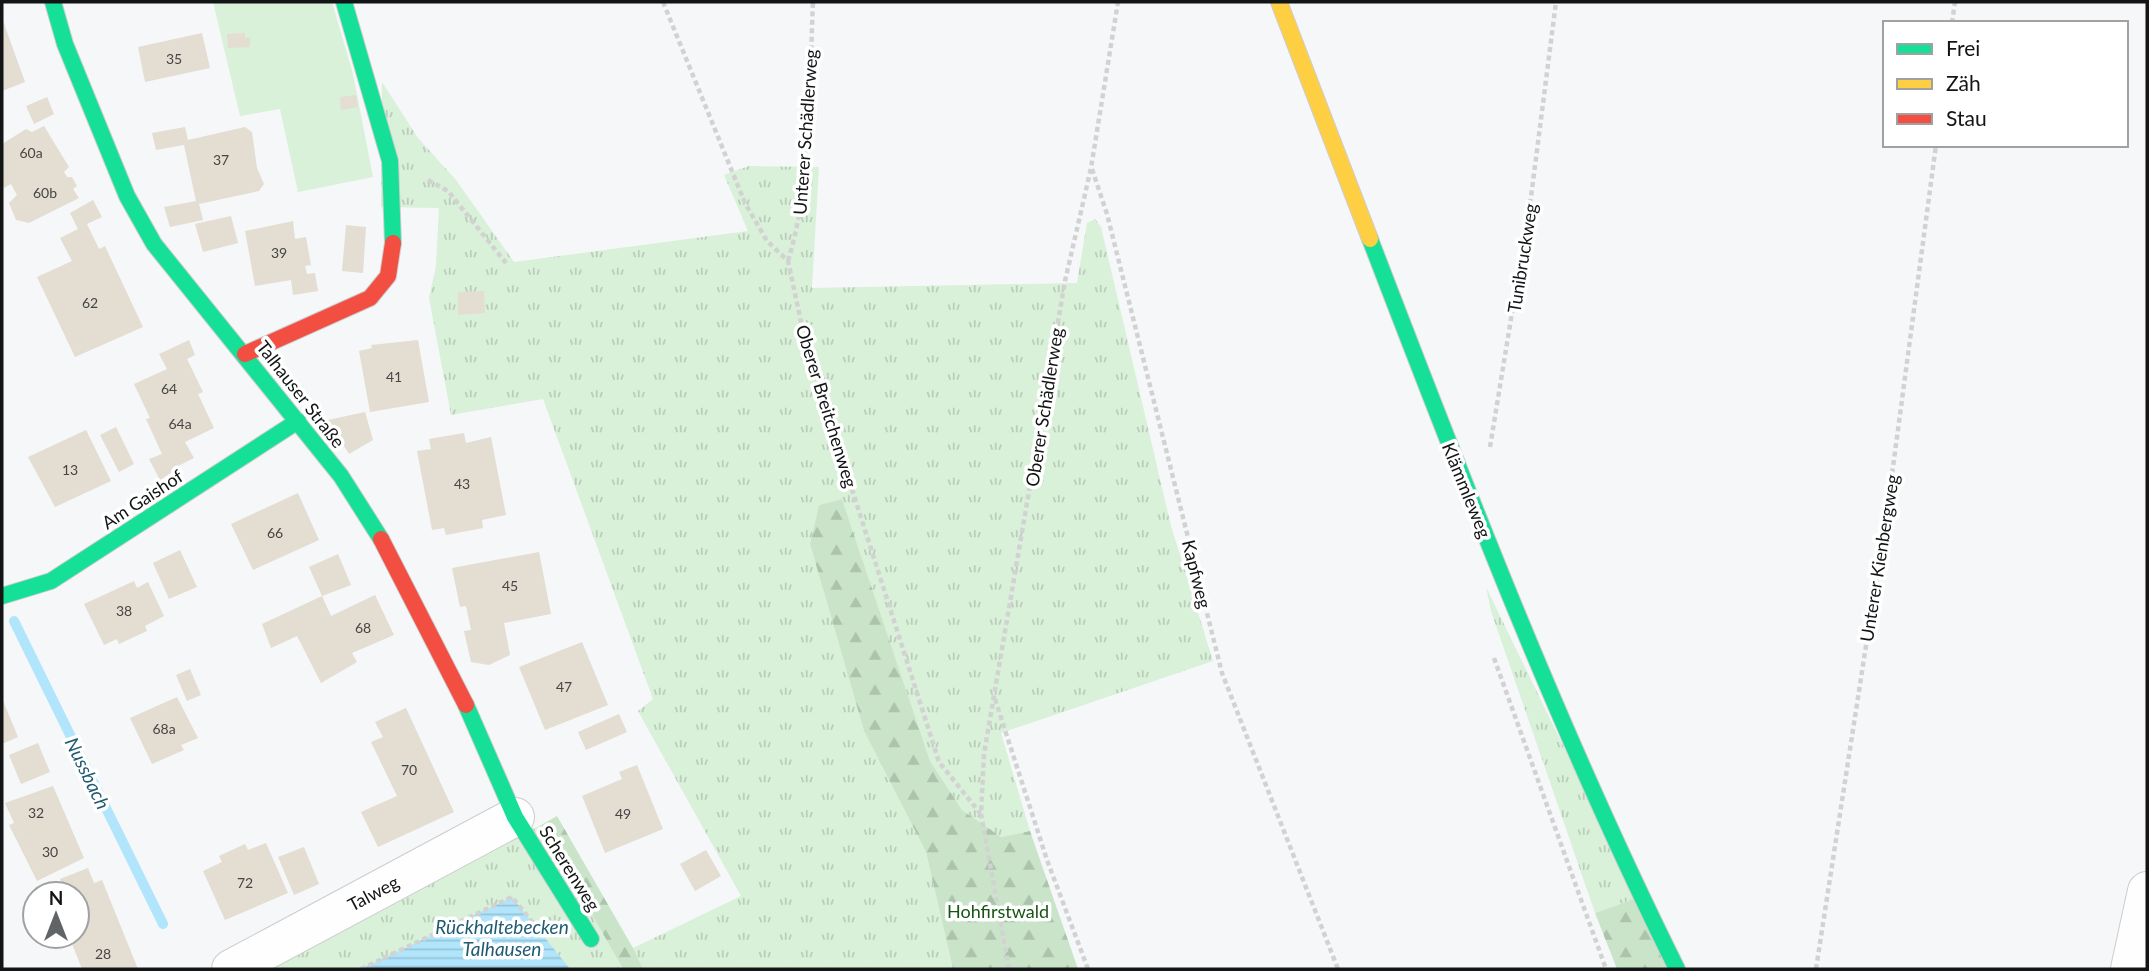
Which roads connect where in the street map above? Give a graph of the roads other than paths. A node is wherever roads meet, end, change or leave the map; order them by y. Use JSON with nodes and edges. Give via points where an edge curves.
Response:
{"nodes":[{"id":1,"x":53,"y":2,"type":"edge"},
{"id":2,"x":344,"y":2,"type":"edge"},
{"id":3,"x":1279,"y":2,"type":"edge"},
{"id":4,"x":245,"y":354,"type":"junction"},
{"id":5,"x":298,"y":421,"type":"junction"},
{"id":6,"x":2,"y":596,"type":"edge"},
{"id":7,"x":515,"y":817,"type":"junction"},
{"id":8,"x":2147,"y":891,"type":"edge"},
{"id":9,"x":591,"y":939,"type":"dead end"},
{"id":10,"x":232,"y":969,"type":"edge"},
{"id":11,"x":1677,"y":969,"type":"edge"},
{"id":12,"x":2130,"y":969,"type":"edge"}],
"edges":[{"from":1,"to":4,"type":"street","name":"Talhauser Straße","via":[[65,44],[127,196],[154,244]]},
{"from":2,"to":4,"type":"street","via":[[390,161],[393,248],[388,276],[370,298]]},
{"from":3,"to":11,"type":"street","name":"Klämmleweg","via":[[1475,513],[1641,897]]},
{"from":4,"to":5,"type":"street","name":"Talhauser Straße"},
{"from":5,"to":6,"type":"street","name":"Am Gaishof","via":[[51,581]]},
{"from":5,"to":7,"type":"street","name":"Talhauser Straße","via":[[375,528],[455,679]]},
{"from":7,"to":9,"type":"street","name":"Scherenweg"},
{"from":7,"to":10,"type":"street","name":"Talweg"},
{"from":8,"to":12,"type":"street"}]}
